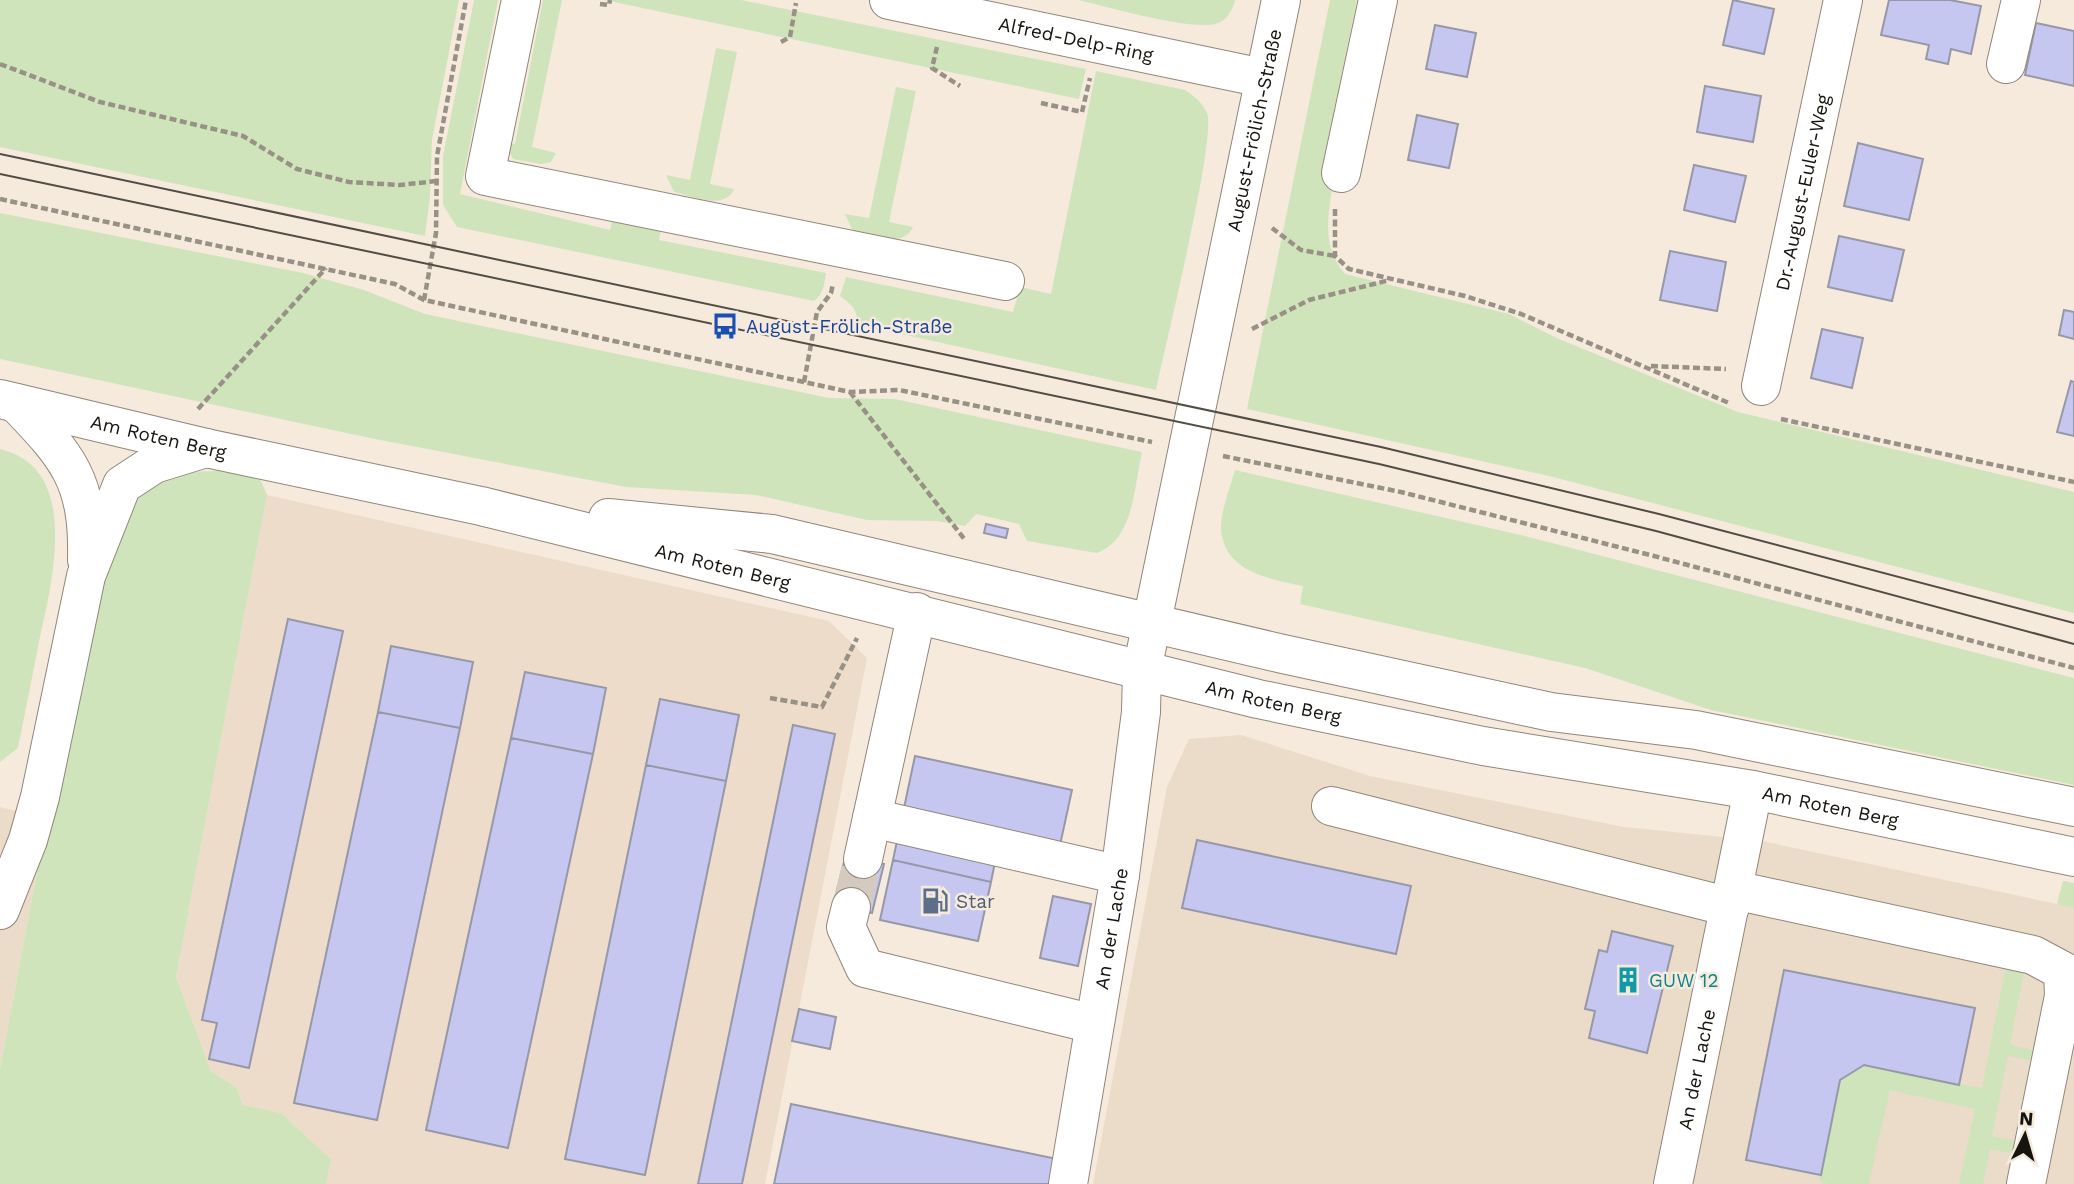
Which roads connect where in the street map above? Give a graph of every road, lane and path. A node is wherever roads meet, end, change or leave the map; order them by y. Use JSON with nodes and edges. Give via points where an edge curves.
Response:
{"nodes":[{"id":1,"x":466,"y":0,"type":"edge"},
{"id":2,"x":521,"y":0,"type":"edge"},
{"id":3,"x":610,"y":0,"type":"edge"},
{"id":4,"x":888,"y":0,"type":"edge"},
{"id":5,"x":1281,"y":0,"type":"edge"},
{"id":6,"x":1378,"y":0,"type":"edge"},
{"id":7,"x":1843,"y":0,"type":"edge"},
{"id":8,"x":2021,"y":0,"type":"edge"},
{"id":9,"x":600,"y":4,"type":"dead end"},
{"id":10,"x":796,"y":4,"type":"dead end"},
{"id":11,"x":781,"y":42,"type":"dead end"},
{"id":12,"x":938,"y":44,"type":"dead end"},
{"id":13,"x":0,"y":64,"type":"edge"},
{"id":14,"x":2006,"y":64,"type":"dead end"},
{"id":15,"x":1090,"y":75,"type":"dead end"},
{"id":16,"x":1263,"y":78,"type":"junction"},
{"id":17,"x":960,"y":86,"type":"dead end"},
{"id":18,"x":1041,"y":103,"type":"dead end"},
{"id":19,"x":1341,"y":173,"type":"joint"},
{"id":20,"x":437,"y":181,"type":"junction"},
{"id":21,"x":0,"y":199,"type":"edge"},
{"id":22,"x":1272,"y":228,"type":"dead end"},
{"id":23,"x":840,"y":248,"type":"junction"},
{"id":24,"x":1335,"y":256,"type":"junction"},
{"id":25,"x":327,"y":268,"type":"junction"},
{"id":26,"x":1391,"y":279,"type":"junction"},
{"id":27,"x":1005,"y":282,"type":"dead end"},
{"id":28,"x":424,"y":300,"type":"junction"},
{"id":29,"x":1252,"y":329,"type":"dead end"},
{"id":30,"x":1647,"y":366,"type":"junction"},
{"id":31,"x":804,"y":382,"type":"junction"},
{"id":32,"x":1755,"y":388,"type":"junction"},
{"id":33,"x":850,"y":392,"type":"junction"},
{"id":34,"x":8,"y":401,"type":"edge"},
{"id":35,"x":1780,"y":419,"type":"dead end"},
{"id":36,"x":201,"y":430,"type":"junction"},
{"id":37,"x":1186,"y":448,"type":"junction"},
{"id":38,"x":2074,"y":482,"type":"edge"},
{"id":39,"x":481,"y":506,"type":"junction"},
{"id":40,"x":970,"y":546,"type":"dead end"},
{"id":41,"x":86,"y":576,"type":"junction"},
{"id":42,"x":1152,"y":621,"type":"junction"},
{"id":43,"x":913,"y":629,"type":"junction"},
{"id":44,"x":2074,"y":668,"type":"edge"},
{"id":45,"x":1142,"y":670,"type":"junction"},
{"id":46,"x":770,"y":698,"type":"dead end"},
{"id":47,"x":1753,"y":790,"type":"junction"},
{"id":48,"x":1331,"y":806,"type":"dead end"},
{"id":49,"x":2074,"y":807,"type":"edge"},
{"id":50,"x":872,"y":818,"type":"junction"},
{"id":51,"x":2074,"y":858,"type":"edge"},
{"id":52,"x":863,"y":859,"type":"tunnel mouth"},
{"id":53,"x":1120,"y":875,"type":"junction"},
{"id":54,"x":1732,"y":899,"type":"junction"},
{"id":55,"x":851,"y":907,"type":"tunnel mouth"},
{"id":56,"x":0,"y":910,"type":"edge"},
{"id":57,"x":1094,"y":1024,"type":"junction"},
{"id":58,"x":1068,"y":1184,"type":"edge"},
{"id":59,"x":1673,"y":1184,"type":"edge"},
{"id":60,"x":2026,"y":1184,"type":"edge"}],
"edges":[{"from":1,"to":20,"type":"path","via":[[437,156]]},
{"from":2,"to":23,"type":"main road","via":[[485,176]]},
{"from":3,"to":9,"type":"path","via":[[609,5]]},
{"from":4,"to":16,"type":"main road","name":"Alfred-Delp-Ring"},
{"from":5,"to":16,"type":"main road","name":"August-Frölich-Straße"},
{"from":6,"to":19,"type":"main road"},
{"from":7,"to":32,"type":"main road","name":"Dr.-August-Euler-Weg"},
{"from":8,"to":14,"type":"main road"},
{"from":10,"to":11,"type":"path","via":[[790,37]]},
{"from":12,"to":17,"type":"path","via":[[932,68]]},
{"from":13,"to":20,"type":"path","via":[[100,102],[243,136],[297,169],[349,182],[400,186]]},
{"from":15,"to":18,"type":"path","via":[[1082,112]]},
{"from":16,"to":37,"type":"main road","name":"August-Frölich-Straße"},
{"from":19,"to":24,"type":"path"},
{"from":20,"to":28,"type":"path","via":[[436,233]]},
{"from":21,"to":25,"type":"path"},
{"from":22,"to":24,"type":"path","via":[[1301,250]]},
{"from":23,"to":27,"type":"main road"},
{"from":23,"to":31,"type":"path","via":[[831,293],[817,312]]},
{"from":24,"to":26,"type":"path","via":[[1349,269]]},
{"from":25,"to":28,"type":"path","via":[[395,284]]},
{"from":25,"to":36,"type":"path"},
{"from":26,"to":29,"type":"path","via":[[1309,300]]},
{"from":26,"to":30,"type":"path","via":[[1521,314]]},
{"from":28,"to":31,"type":"path"},
{"from":30,"to":32,"type":"path"},
{"from":30,"to":32,"type":"path"},
{"from":31,"to":33,"type":"path"},
{"from":33,"to":37,"type":"path","via":[[899,390]]},
{"from":33,"to":40,"type":"path"},
{"from":34,"to":36,"type":"main road","name":"Am Roten Berg"},
{"from":34,"to":41,"type":"main road","via":[[54,443],[72,468],[88,534]]},
{"from":35,"to":38,"type":"path"},
{"from":36,"to":39,"type":"main road","name":"Am Roten Berg"},
{"from":36,"to":41,"type":"main road","via":[[122,485]]},
{"from":37,"to":42,"type":"main road","name":"August-Frölich-Straße"},
{"from":37,"to":44,"type":"path","via":[[1401,492]]},
{"from":39,"to":42,"type":"main road","name":"Am Roten Berg","via":[[772,534]]},
{"from":39,"to":43,"type":"main road","name":"Am Roten Berg"},
{"from":41,"to":56,"type":"main road","via":[[40,797]]},
{"from":42,"to":45,"type":"main road","name":"August-Frölich-Straße"},
{"from":42,"to":49,"type":"main road","name":"Am Roten Berg","via":[[1551,712],[1696,730]]},
{"from":43,"to":45,"type":"main road","name":"Am Roten Berg"},
{"from":43,"to":46,"type":"path","via":[[858,635],[822,707]]},
{"from":43,"to":50,"type":"main road"},
{"from":45,"to":47,"type":"main road","name":"Am Roten Berg","via":[[1483,746]]},
{"from":45,"to":53,"type":"main road","name":"An der Lache"},
{"from":47,"to":51,"type":"main road","name":"Am Roten Berg"},
{"from":47,"to":54,"type":"main road","name":"An der Lache"},
{"from":48,"to":54,"type":"main road"},
{"from":50,"to":52,"type":"main road"},
{"from":50,"to":53,"type":"main road"},
{"from":53,"to":57,"type":"main road","name":"An der Lache"},
{"from":54,"to":59,"type":"main road","name":"An der Lache"},
{"from":54,"to":60,"type":"main road","via":[[2034,955],[2063,971],[2064,996]]},
{"from":55,"to":57,"type":"main road","via":[[846,927],[866,968]]},
{"from":57,"to":58,"type":"main road","name":"An der Lache"}]}
